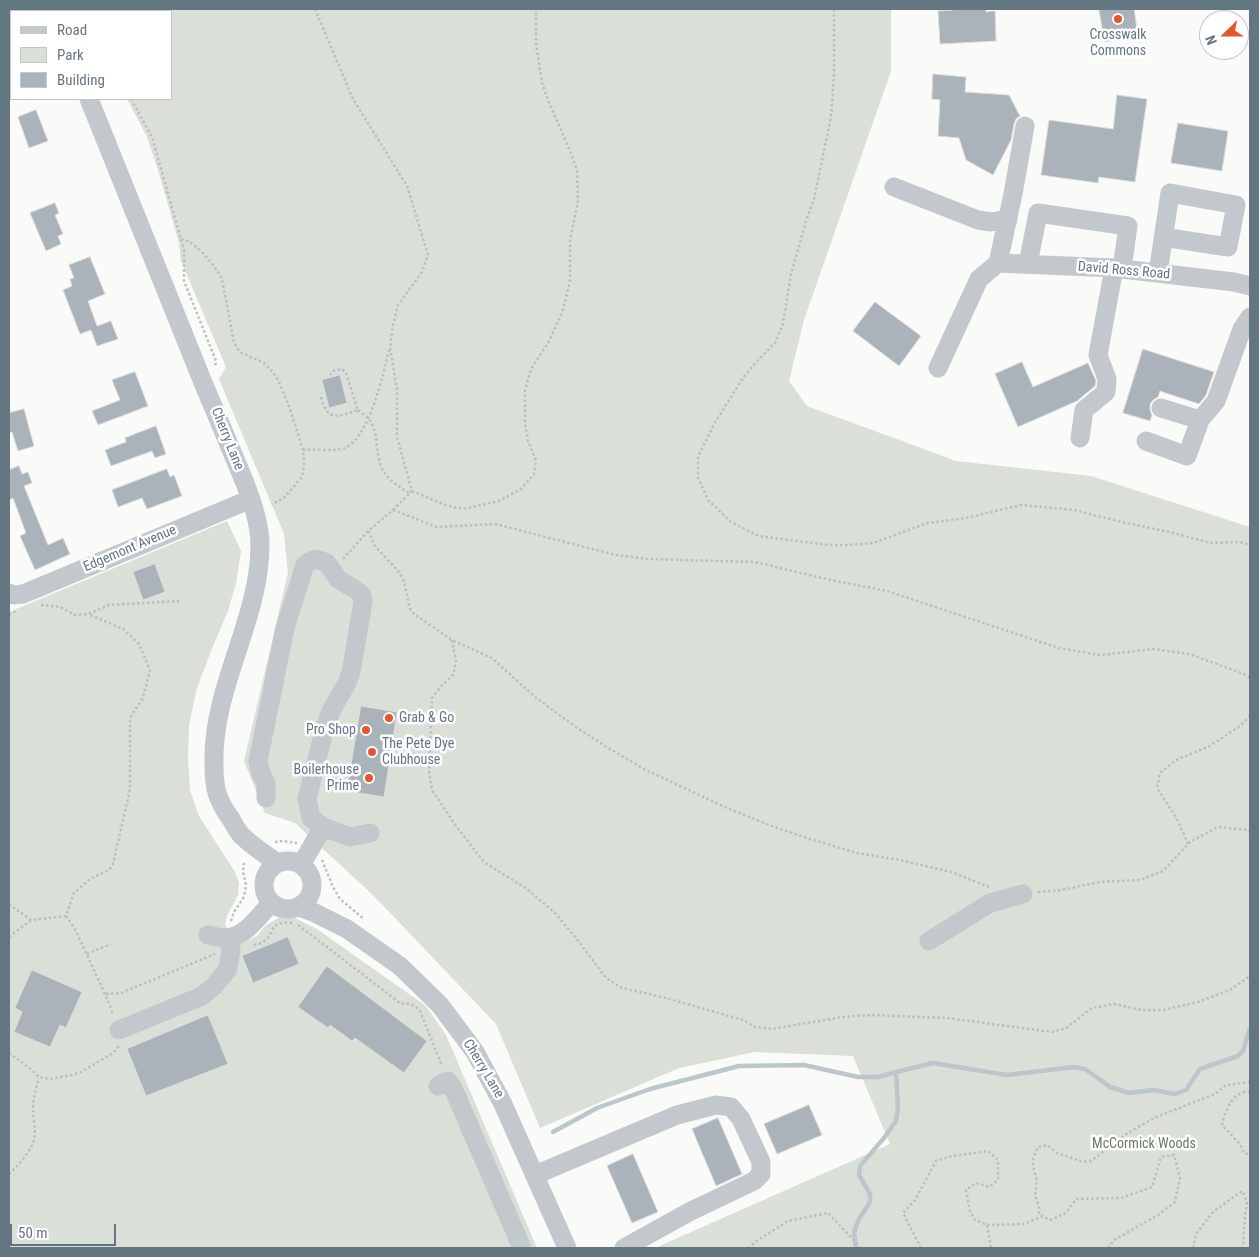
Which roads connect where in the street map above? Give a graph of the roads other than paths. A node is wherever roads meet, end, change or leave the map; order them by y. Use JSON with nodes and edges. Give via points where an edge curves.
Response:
{"nodes":[{"id":1,"x":90,"y":100,"type":"edge"},
{"id":2,"x":1025,"y":126,"type":"dead end"},
{"id":3,"x":894,"y":186,"type":"dead end"},
{"id":4,"x":1008,"y":219,"type":"junction"},
{"id":5,"x":1163,"y":238,"type":"dead end"},
{"id":6,"x":998,"y":263,"type":"junction"},
{"id":7,"x":1028,"y":264,"type":"junction"},
{"id":8,"x":1118,"y":269,"type":"junction"},
{"id":9,"x":1158,"y":273,"type":"junction"},
{"id":10,"x":1250,"y":286,"type":"edge"},
{"id":11,"x":1250,"y":317,"type":"edge"},
{"id":12,"x":938,"y":368,"type":"dead end"},
{"id":13,"x":1161,"y":408,"type":"dead end"},
{"id":14,"x":1200,"y":420,"type":"junction"},
{"id":15,"x":1080,"y":438,"type":"dead end"},
{"id":16,"x":1146,"y":442,"type":"dead end"},
{"id":17,"x":251,"y":499,"type":"junction"},
{"id":18,"x":9,"y":593,"type":"edge"},
{"id":19,"x":215,"y":785,"type":"junction"},
{"id":20,"x":266,"y":798,"type":"dead end"},
{"id":21,"x":323,"y":827,"type":"junction"},
{"id":22,"x":370,"y":833,"type":"dead end"},
{"id":23,"x":277,"y":863,"type":"junction"},
{"id":24,"x":301,"y":865,"type":"junction"},
{"id":25,"x":264,"y":878,"type":"junction"},
{"id":26,"x":311,"y":892,"type":"junction"},
{"id":27,"x":1023,"y":894,"type":"road end"},
{"id":28,"x":271,"y":903,"type":"junction"},
{"id":29,"x":299,"y":907,"type":"junction"},
{"id":30,"x":347,"y":929,"type":"junction"},
{"id":31,"x":230,"y":932,"type":"junction"},
{"id":32,"x":208,"y":935,"type":"dead end"},
{"id":33,"x":929,"y":941,"type":"dead end"},
{"id":34,"x":119,"y":1030,"type":"road end"},
{"id":35,"x":443,"y":1083,"type":"road end"},
{"id":36,"x":535,"y":1175,"type":"junction"},
{"id":37,"x":522,"y":1248,"type":"edge"},
{"id":38,"x":567,"y":1248,"type":"edge"},
{"id":39,"x":624,"y":1248,"type":"edge"}],
"edges":[{"from":1,"to":17,"type":"street","name":"Cherry Lane"},
{"from":2,"to":4,"type":"street"},
{"from":3,"to":4,"type":"street","via":[[978,220]]},
{"from":4,"to":6,"type":"street"},
{"from":5,"to":9,"type":"street"},
{"from":6,"to":7,"type":"street","name":"David Ross Road"},
{"from":6,"to":12,"type":"street","via":[[979,279]]},
{"from":7,"to":8,"type":"street","name":"David Ross Road"},
{"from":7,"to":8,"type":"street","via":[[1038,213],[1128,226]]},
{"from":8,"to":9,"type":"street","name":"David Ross Road"},
{"from":8,"to":15,"type":"street","via":[[1098,354],[1107,379],[1106,392],[1084,410]]},
{"from":9,"to":10,"type":"street","name":"David Ross Road"},
{"from":11,"to":14,"type":"street","via":[[1242,328],[1216,401]]},
{"from":13,"to":14,"type":"street"},
{"from":14,"to":16,"type":"street","via":[[1187,456]]},
{"from":17,"to":18,"type":"street","name":"Edgemont Avenue","via":[[24,594]]},
{"from":17,"to":19,"type":"street","name":"Cherry Lane","via":[[260,544],[258,572],[216,726],[213,747]]},
{"from":19,"to":23,"type":"street","name":"Cherry Lane","via":[[226,813],[240,834]]},
{"from":19,"to":25,"type":"street","name":"Cherry Lane","via":[[219,814],[225,827]]},
{"from":20,"to":21,"type":"street","via":[[266,784],[258,761],[285,628],[305,565],[316,559],[327,563],[338,579],[362,595],[351,672],[324,731],[307,798],[311,818]]},
{"from":21,"to":22,"type":"street","via":[[350,837]]},
{"from":21,"to":24,"type":"street"},
{"from":23,"to":24,"type":"street","via":[[293,861]]},
{"from":23,"to":25,"type":"street"},
{"from":24,"to":26,"type":"street","via":[[310,876]]},
{"from":25,"to":28,"type":"street","via":[[264,892]]},
{"from":26,"to":29,"type":"street"},
{"from":26,"to":30,"type":"street","name":"Cherry Lane"},
{"from":27,"to":33,"type":"street","via":[[990,903]]},
{"from":28,"to":29,"type":"street","via":[[284,910]]},
{"from":28,"to":31,"type":"street","via":[[248,928],[235,936]]},
{"from":29,"to":30,"type":"street","name":"Cherry Lane"},
{"from":30,"to":36,"type":"street","name":"Cherry Lane","via":[[400,966],[440,1005],[475,1052]]},
{"from":31,"to":32,"type":"street","via":[[223,938]]},
{"from":31,"to":34,"type":"street","via":[[228,969],[214,986],[202,996]]},
{"from":35,"to":37,"type":"street","via":[[454,1088]]},
{"from":36,"to":38,"type":"street","name":"Cherry Lane"},
{"from":36,"to":39,"type":"street","via":[[677,1115],[716,1105],[731,1107],[741,1119],[761,1162],[761,1174],[754,1181]]}]}
